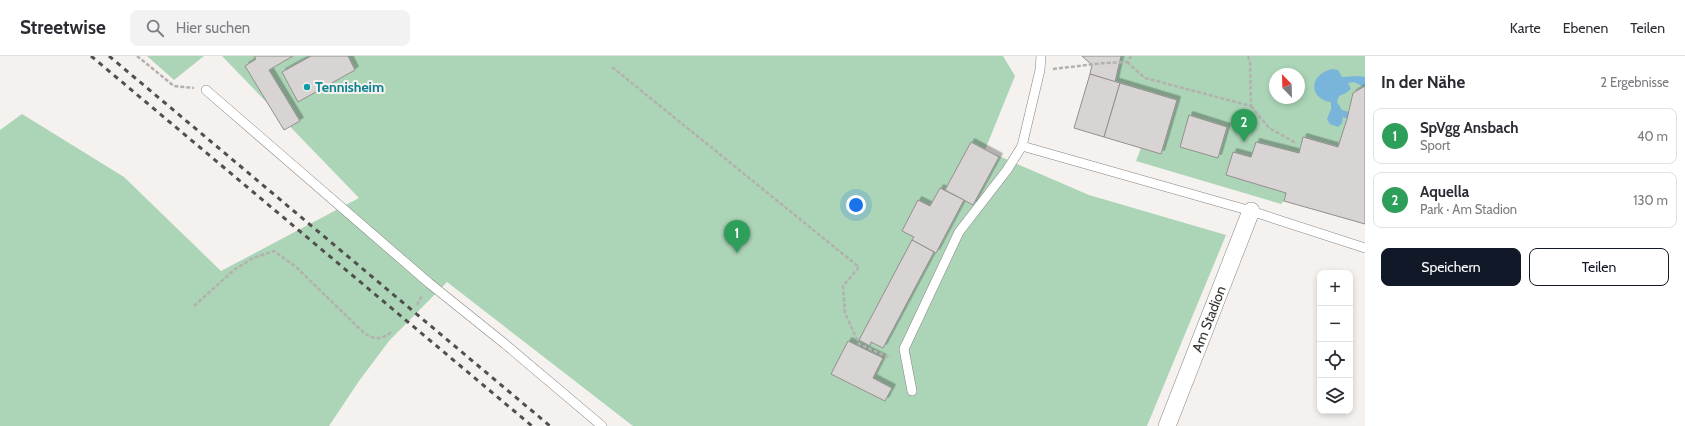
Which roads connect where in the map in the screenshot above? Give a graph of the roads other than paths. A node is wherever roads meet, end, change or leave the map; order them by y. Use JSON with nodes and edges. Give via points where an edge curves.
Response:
{"nodes":[{"id":1,"x":1042,"y":56,"type":"edge"},
{"id":2,"x":206,"y":90,"type":"road end"},
{"id":3,"x":1022,"y":146,"type":"junction"},
{"id":4,"x":1250,"y":212,"type":"junction"},
{"id":5,"x":1365,"y":248,"type":"edge"},
{"id":6,"x":912,"y":391,"type":"dead end"},
{"id":7,"x":602,"y":426,"type":"edge"},
{"id":8,"x":1167,"y":426,"type":"edge"}],
"edges":[{"from":1,"to":3,"type":"lane"},
{"from":2,"to":7,"type":"lane","via":[[429,284]]},
{"from":3,"to":4,"type":"lane"},
{"from":3,"to":6,"type":"lane","via":[[1007,170],[959,232],[904,350]]},
{"from":4,"to":5,"type":"lane"},
{"from":4,"to":8,"type":"street","name":"Am Stadion"}]}
